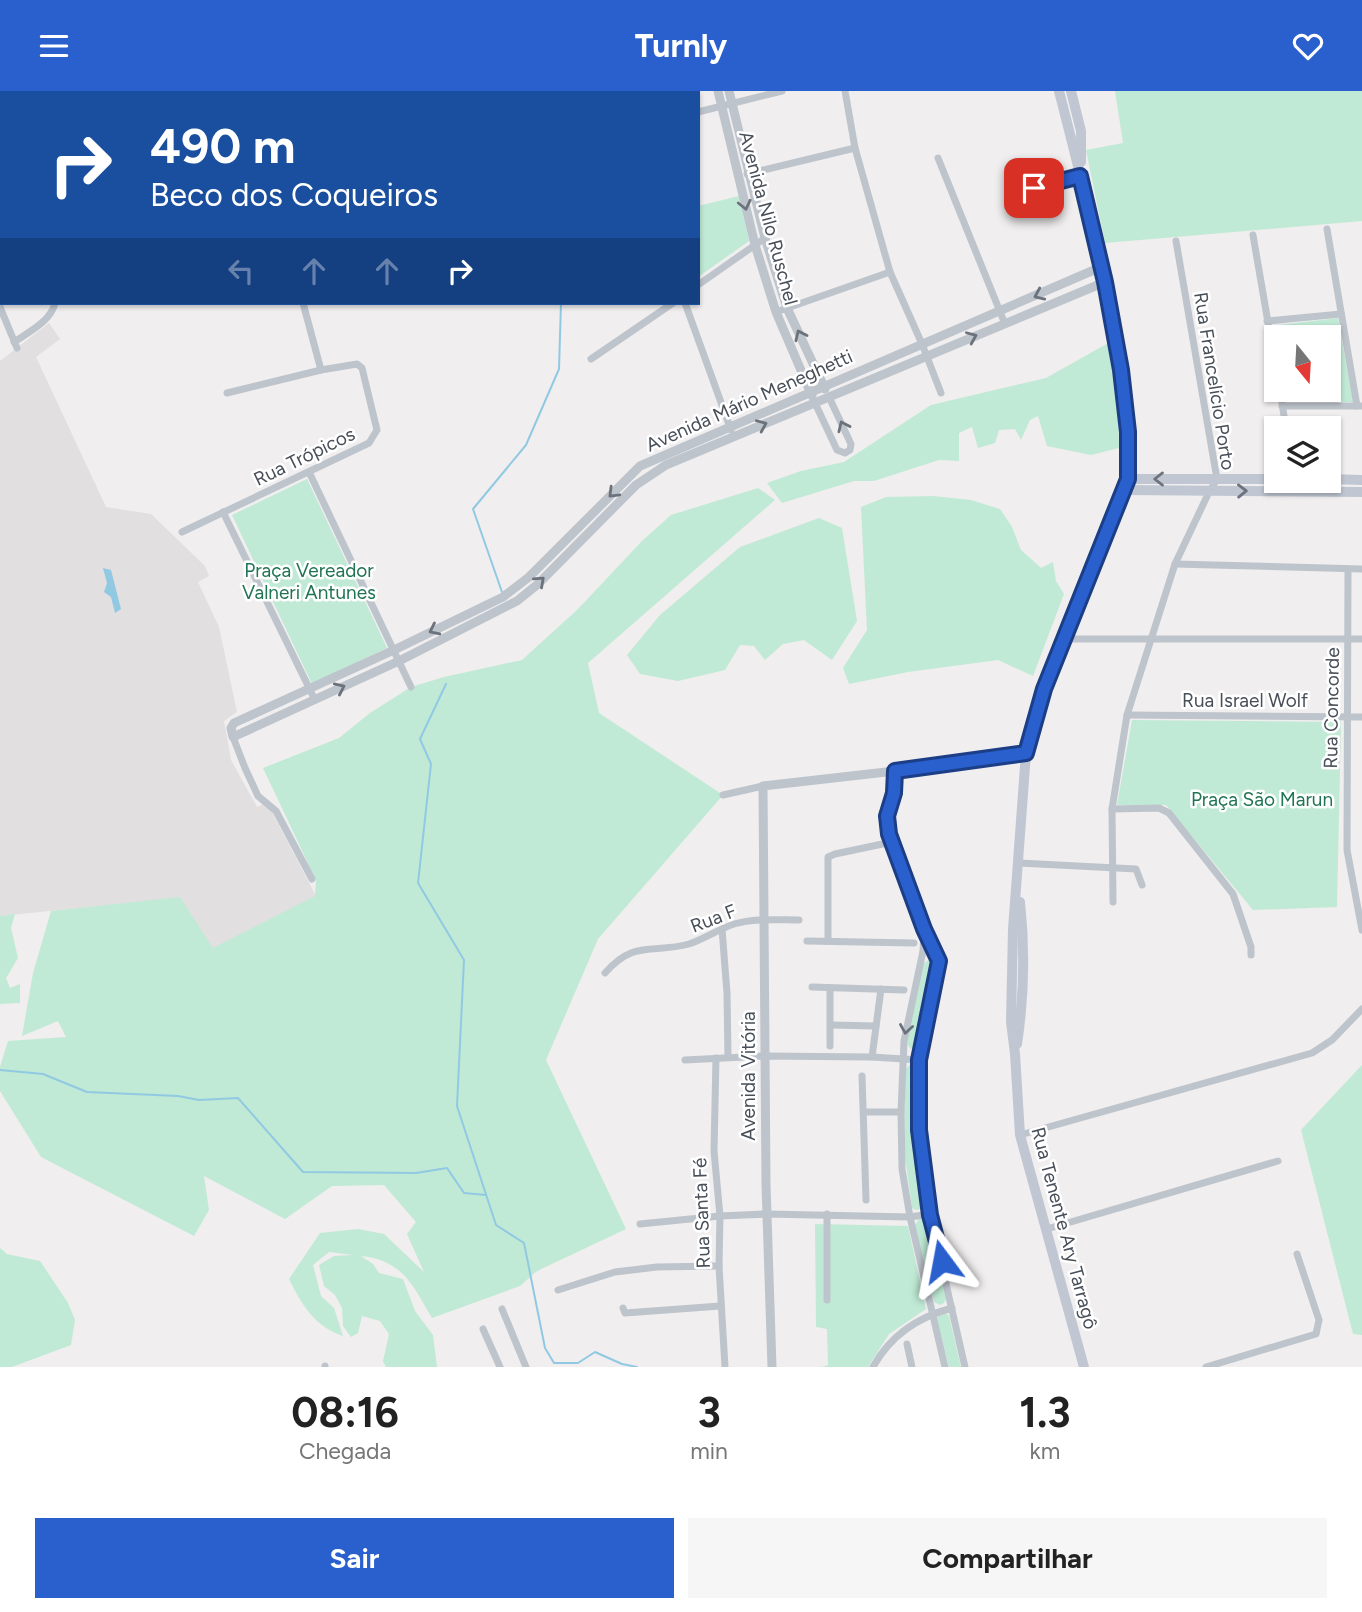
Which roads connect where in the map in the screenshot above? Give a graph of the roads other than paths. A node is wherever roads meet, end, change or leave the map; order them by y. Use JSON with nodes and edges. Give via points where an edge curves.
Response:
{"nodes":[{"id":1,"x":718,"y":91,"type":"edge"},
{"id":2,"x":729,"y":91,"type":"edge"},
{"id":3,"x":782,"y":91,"type":"edge"},
{"id":4,"x":845,"y":91,"type":"edge"},
{"id":5,"x":1059,"y":91,"type":"edge"},
{"id":6,"x":1071,"y":91,"type":"edge"},
{"id":7,"x":732,"y":103,"type":"junction"},
{"id":8,"x":722,"y":106,"type":"junction"},
{"id":9,"x":700,"y":111,"type":"edge"},
{"id":10,"x":1080,"y":129,"type":"junction"},
{"id":11,"x":1069,"y":131,"type":"junction"},
{"id":12,"x":855,"y":148,"type":"junction"},
{"id":13,"x":938,"y":157,"type":"dead end"},
{"id":14,"x":749,"y":173,"type":"junction"},
{"id":15,"x":1080,"y":176,"type":"junction"},
{"id":16,"x":738,"y":177,"type":"junction"},
{"id":17,"x":1011,"y":194,"type":"dead end"},
{"id":18,"x":1327,"y":229,"type":"dead end"},
{"id":19,"x":1253,"y":235,"type":"dead end"},
{"id":20,"x":765,"y":238,"type":"junction"},
{"id":21,"x":1176,"y":241,"type":"dead end"},
{"id":22,"x":755,"y":245,"type":"junction"},
{"id":23,"x":1101,"y":267,"type":"junction"},
{"id":24,"x":890,"y":272,"type":"junction"},
{"id":25,"x":1105,"y":282,"type":"junction"},
{"id":26,"x":700,"y":284,"type":"edge"},
{"id":27,"x":55,"y":305,"type":"edge"},
{"id":28,"x":304,"y":305,"type":"edge"},
{"id":29,"x":670,"y":305,"type":"edge"},
{"id":30,"x":686,"y":305,"type":"edge"},
{"id":31,"x":0,"y":307,"type":"edge"},
{"id":32,"x":787,"y":308,"type":"junction"},
{"id":33,"x":776,"y":312,"type":"junction"},
{"id":34,"x":1001,"y":312,"type":"junction"},
{"id":35,"x":1340,"y":314,"type":"junction"},
{"id":36,"x":1267,"y":321,"type":"junction"},
{"id":37,"x":1006,"y":324,"type":"junction"},
{"id":38,"x":1268,"y":325,"type":"edge"},
{"id":39,"x":922,"y":344,"type":"junction"},
{"id":40,"x":927,"y":356,"type":"junction"},
{"id":41,"x":591,"y":359,"type":"dead end"},
{"id":42,"x":321,"y":370,"type":"junction"},
{"id":43,"x":824,"y":386,"type":"junction"},
{"id":44,"x":810,"y":391,"type":"junction"},
{"id":45,"x":227,"y":393,"type":"dead end"},
{"id":46,"x":941,"y":393,"type":"dead end"},
{"id":47,"x":829,"y":397,"type":"junction"},
{"id":48,"x":815,"y":403,"type":"junction"},
{"id":49,"x":1282,"y":403,"type":"edge"},
{"id":50,"x":1359,"y":405,"type":"edge"},
{"id":51,"x":1282,"y":406,"type":"junction"},
{"id":52,"x":1284,"y":416,"type":"edge"},
{"id":53,"x":730,"y":426,"type":"junction"},
{"id":54,"x":734,"y":436,"type":"junction"},
{"id":55,"x":640,"y":466,"type":"junction"},
{"id":56,"x":309,"y":472,"type":"junction"},
{"id":57,"x":646,"y":478,"type":"junction"},
{"id":58,"x":1128,"y":479,"type":"junction"},
{"id":59,"x":1217,"y":479,"type":"junction"},
{"id":60,"x":1264,"y":479,"type":"edge"},
{"id":61,"x":1341,"y":479,"type":"edge"},
{"id":62,"x":1362,"y":480,"type":"edge"},
{"id":63,"x":1264,"y":488,"type":"edge"},
{"id":64,"x":1124,"y":490,"type":"junction"},
{"id":65,"x":1341,"y":490,"type":"edge"},
{"id":66,"x":1209,"y":492,"type":"junction"},
{"id":67,"x":1362,"y":492,"type":"edge"},
{"id":68,"x":223,"y":512,"type":"junction"},
{"id":69,"x":182,"y":531,"type":"dead end"},
{"id":70,"x":575,"y":531,"type":"junction"},
{"id":71,"x":583,"y":539,"type":"junction"},
{"id":72,"x":1175,"y":564,"type":"junction"},
{"id":73,"x":1348,"y":569,"type":"junction"},
{"id":74,"x":1362,"y":569,"type":"edge"},
{"id":75,"x":510,"y":591,"type":"junction"},
{"id":76,"x":517,"y":601,"type":"junction"},
{"id":77,"x":1063,"y":639,"type":"junction"},
{"id":78,"x":1348,"y":639,"type":"junction"},
{"id":79,"x":1362,"y":639,"type":"edge"},
{"id":80,"x":1150,"y":640,"type":"junction"},
{"id":81,"x":394,"y":650,"type":"junction"},
{"id":82,"x":399,"y":661,"type":"junction"},
{"id":83,"x":411,"y":687,"type":"dead end"},
{"id":84,"x":310,"y":689,"type":"junction"},
{"id":85,"x":315,"y":700,"type":"junction"},
{"id":86,"x":1127,"y":715,"type":"junction"},
{"id":87,"x":1346,"y":716,"type":"junction"},
{"id":88,"x":1362,"y":717,"type":"edge"},
{"id":89,"x":233,"y":737,"type":"junction"},
{"id":90,"x":1026,"y":753,"type":"junction"},
{"id":91,"x":895,"y":771,"type":"junction"},
{"id":92,"x":763,"y":786,"type":"junction"},
{"id":93,"x":723,"y":795,"type":"dead end"},
{"id":94,"x":1112,"y":809,"type":"junction"},
{"id":95,"x":892,"y":842,"type":"junction"},
{"id":96,"x":1019,"y":863,"type":"junction"},
{"id":97,"x":1112,"y":869,"type":"junction"},
{"id":98,"x":312,"y":879,"type":"dead end"},
{"id":99,"x":1142,"y":885,"type":"dead end"},
{"id":100,"x":1112,"y":902,"type":"dead end"},
{"id":101,"x":765,"y":920,"type":"junction"},
{"id":102,"x":799,"y":920,"type":"dead end"},
{"id":103,"x":722,"y":929,"type":"junction"},
{"id":104,"x":924,"y":929,"type":"junction"},
{"id":105,"x":1362,"y":930,"type":"edge"},
{"id":106,"x":807,"y":941,"type":"dead end"},
{"id":107,"x":828,"y":941,"type":"junction"},
{"id":108,"x":914,"y":943,"type":"dead end"},
{"id":109,"x":1251,"y":955,"type":"dead end"},
{"id":110,"x":922,"y":958,"type":"junction"},
{"id":111,"x":938,"y":959,"type":"junction"},
{"id":112,"x":605,"y":973,"type":"dead end"},
{"id":113,"x":812,"y":987,"type":"dead end"},
{"id":114,"x":830,"y":988,"type":"junction"},
{"id":115,"x":881,"y":989,"type":"junction"},
{"id":116,"x":904,"y":990,"type":"dead end"},
{"id":117,"x":1362,"y":1009,"type":"edge"},
{"id":118,"x":831,"y":1025,"type":"junction"},
{"id":119,"x":876,"y":1026,"type":"junction"},
{"id":120,"x":830,"y":1046,"type":"dead end"},
{"id":121,"x":765,"y":1056,"type":"junction"},
{"id":122,"x":728,"y":1057,"type":"junction"},
{"id":123,"x":872,"y":1057,"type":"junction"},
{"id":124,"x":716,"y":1058,"type":"junction"},
{"id":125,"x":903,"y":1058,"type":"junction"},
{"id":126,"x":685,"y":1060,"type":"dead end"},
{"id":127,"x":919,"y":1060,"type":"junction"},
{"id":128,"x":862,"y":1076,"type":"dead end"},
{"id":129,"x":864,"y":1112,"type":"junction"},
{"id":130,"x":901,"y":1112,"type":"junction"},
{"id":131,"x":1020,"y":1135,"type":"junction"},
{"id":132,"x":1278,"y":1161,"type":"dead end"},
{"id":133,"x":866,"y":1200,"type":"dead end"},
{"id":134,"x":767,"y":1214,"type":"junction"},
{"id":135,"x":827,"y":1214,"type":"junction"},
{"id":136,"x":930,"y":1215,"type":"junction"},
{"id":137,"x":720,"y":1216,"type":"junction"},
{"id":138,"x":910,"y":1217,"type":"junction"},
{"id":139,"x":640,"y":1224,"type":"dead end"},
{"id":140,"x":1046,"y":1229,"type":"junction"},
{"id":141,"x":1297,"y":1254,"type":"dead end"},
{"id":142,"x":719,"y":1266,"type":"junction"},
{"id":143,"x":558,"y":1290,"type":"dead end"},
{"id":144,"x":827,"y":1300,"type":"dead end"},
{"id":145,"x":720,"y":1306,"type":"junction"},
{"id":146,"x":623,"y":1308,"type":"dead end"},
{"id":147,"x":953,"y":1308,"type":"junction"},
{"id":148,"x":502,"y":1309,"type":"dead end"},
{"id":149,"x":933,"y":1313,"type":"junction"},
{"id":150,"x":483,"y":1329,"type":"dead end"},
{"id":151,"x":907,"y":1344,"type":"dead end"},
{"id":152,"x":500,"y":1367,"type":"edge"},
{"id":153,"x":526,"y":1367,"type":"edge"},
{"id":154,"x":724,"y":1367,"type":"edge"},
{"id":155,"x":772,"y":1367,"type":"edge"},
{"id":156,"x":873,"y":1367,"type":"edge"},
{"id":157,"x":912,"y":1367,"type":"edge"},
{"id":158,"x":945,"y":1367,"type":"edge"},
{"id":159,"x":965,"y":1367,"type":"edge"},
{"id":160,"x":1084,"y":1367,"type":"edge"},
{"id":161,"x":1206,"y":1367,"type":"edge"}],
"edges":[{"from":1,"to":8,"type":"street","name":"Avenida Nilo Ruschel"},
{"from":2,"to":7,"type":"street","name":"Avenida Nilo Ruschel"},
{"from":3,"to":7,"type":"street"},
{"from":4,"to":12,"type":"street"},
{"from":5,"to":11,"type":"main road","name":"Rua Tenente Ary Tarragô"},
{"from":6,"to":10,"type":"main road","name":"Rua Tenente Ary Tarragô"},
{"from":7,"to":8,"type":"street"},
{"from":7,"to":14,"type":"street","name":"Avenida Nilo Ruschel"},
{"from":8,"to":9,"type":"street"},
{"from":8,"to":16,"type":"street","name":"Avenida Nilo Ruschel"},
{"from":10,"to":11,"type":"main road","via":[[1074,134]]},
{"from":10,"to":15,"type":"main road","name":"Rua Tenente Ary Tarragô"},
{"from":11,"to":15,"type":"main road","name":"Rua Tenente Ary Tarragô"},
{"from":12,"to":14,"type":"street"},
{"from":12,"to":24,"type":"street"},
{"from":13,"to":34,"type":"street"},
{"from":14,"to":16,"type":"street"},
{"from":14,"to":20,"type":"street","name":"Avenida Nilo Ruschel"},
{"from":15,"to":17,"type":"street"},
{"from":15,"to":23,"type":"main road","name":"Rua Tenente Ary Tarragô"},
{"from":16,"to":22,"type":"street","name":"Avenida Nilo Ruschel","one_way":true},
{"from":18,"to":35,"type":"street"},
{"from":19,"to":36,"type":"street"},
{"from":20,"to":22,"type":"street"},
{"from":20,"to":32,"type":"street","name":"Avenida Nilo Ruschel"},
{"from":21,"to":59,"type":"street","name":"Rua Francelício Porto"},
{"from":22,"to":26,"type":"street"},
{"from":22,"to":33,"type":"street","name":"Avenida Nilo Ruschel"},
{"from":23,"to":25,"type":"main road","name":"Rua Tenente Ary Tarragô"},
{"from":23,"to":34,"type":"street","name":"Avenida Mário Meneghetti","one_way":true},
{"from":24,"to":32,"type":"street"},
{"from":24,"to":39,"type":"street"},
{"from":25,"to":37,"type":"street","name":"Avenida Mário Meneghetti"},
{"from":25,"to":58,"type":"main road","name":"Rua Tenente Ary Tarragô","via":[[1123,382]]},
{"from":27,"to":31,"type":"street","via":[[46,320],[16,345]]},
{"from":28,"to":42,"type":"street"},
{"from":29,"to":41,"type":"street"},
{"from":30,"to":53,"type":"street"},
{"from":32,"to":33,"type":"street"},
{"from":43,"to":32,"type":"street","name":"Avenida Nilo Ruschel","one_way":true},
{"from":33,"to":44,"type":"street","name":"Avenida Nilo Ruschel"},
{"from":34,"to":37,"type":"street"},
{"from":34,"to":39,"type":"street","name":"Avenida Mário Meneghetti"},
{"from":35,"to":36,"type":"street"},
{"from":35,"to":50,"type":"street"},
{"from":36,"to":38,"type":"street"},
{"from":40,"to":37,"type":"street","name":"Avenida Mário Meneghetti","one_way":true},
{"from":39,"to":40,"type":"street"},
{"from":39,"to":43,"type":"street","name":"Avenida Mário Meneghetti"},
{"from":40,"to":46,"type":"street"},
{"from":40,"to":47,"type":"street","name":"Avenida Mário Meneghetti"},
{"from":42,"to":45,"type":"street"},
{"from":42,"to":56,"type":"street","name":"Rua Trópicos","via":[[357,364],[362,368],[377,430],[369,443]]},
{"from":43,"to":44,"type":"street","name":"Avenida Mário Meneghetti"},
{"from":43,"to":47,"type":"street","name":"Avenida Nilo Ruschel"},
{"from":44,"to":48,"type":"street","name":"Avenida Nilo Ruschel"},
{"from":44,"to":53,"type":"street","name":"Avenida Mário Meneghetti"},
{"from":47,"to":48,"type":"street","name":"Avenida Mário Meneghetti"},
{"from":48,"to":47,"type":"street","name":"Avenida Nilo Ruschel","one_way":true,"via":[[837,450],[845,453],[851,444]]},
{"from":54,"to":48,"type":"street","name":"Avenida Mário Meneghetti","one_way":true},
{"from":49,"to":51,"type":"street"},
{"from":50,"to":51,"type":"street"},
{"from":51,"to":52,"type":"street"},
{"from":53,"to":54,"type":"street"},
{"from":53,"to":55,"type":"street","name":"Avenida Mário Meneghetti"},
{"from":54,"to":57,"type":"street","name":"Avenida Mário Meneghetti"},
{"from":55,"to":57,"type":"street"},
{"from":55,"to":70,"type":"street","name":"Avenida Mário Meneghetti","one_way":true},
{"from":56,"to":68,"type":"street","name":"Rua Trópicos"},
{"from":56,"to":81,"type":"street"},
{"from":57,"to":71,"type":"street","name":"Avenida Mário Meneghetti"},
{"from":59,"to":58,"type":"main road","one_way":true},
{"from":58,"to":64,"type":"main road","name":"Rua Tenente Ary Tarragô"},
{"from":59,"to":60,"type":"main road"},
{"from":59,"to":66,"type":"street","name":"Rua Francelício Porto"},
{"from":61,"to":62,"type":"main road"},
{"from":66,"to":63,"type":"main road","one_way":true},
{"from":64,"to":66,"type":"main road"},
{"from":64,"to":77,"type":"main road","name":"Rua Tenente Ary Tarragô"},
{"from":65,"to":67,"type":"main road"},
{"from":66,"to":72,"type":"street","name":"Rua Francelício Porto"},
{"from":68,"to":69,"type":"street","name":"Rua Trópicos"},
{"from":68,"to":84,"type":"street"},
{"from":70,"to":71,"type":"street"},
{"from":70,"to":75,"type":"street","name":"Avenida Mário Meneghetti"},
{"from":76,"to":71,"type":"street","name":"Avenida Mário Meneghetti","one_way":true},
{"from":72,"to":73,"type":"street"},
{"from":72,"to":80,"type":"street","name":"Rua Francelício Porto"},
{"from":73,"to":74,"type":"street"},
{"from":73,"to":78,"type":"street","name":"Rua Concorde"},
{"from":75,"to":76,"type":"street"},
{"from":75,"to":81,"type":"street","name":"Avenida Mário Meneghetti","one_way":true},
{"from":76,"to":82,"type":"street","name":"Avenida Mário Meneghetti"},
{"from":77,"to":80,"type":"street"},
{"from":77,"to":90,"type":"main road","name":"Rua Tenente Ary Tarragô"},
{"from":78,"to":79,"type":"street"},
{"from":78,"to":80,"type":"street"},
{"from":78,"to":87,"type":"street","name":"Rua Concorde"},
{"from":80,"to":86,"type":"street","name":"Rua Francelício Porto"},
{"from":81,"to":82,"type":"street"},
{"from":81,"to":84,"type":"street","name":"Avenida Mário Meneghetti"},
{"from":82,"to":83,"type":"street"},
{"from":85,"to":82,"type":"street","name":"Avenida Mário Meneghetti","one_way":true},
{"from":84,"to":85,"type":"street"},
{"from":84,"to":89,"type":"street","name":"Avenida Mário Meneghetti","via":[[234,723]]},
{"from":85,"to":89,"type":"street","name":"Avenida Mário Meneghetti"},
{"from":86,"to":87,"type":"street","name":"Rua Israel Wolf"},
{"from":86,"to":94,"type":"street","name":"Rua Francelício Porto"},
{"from":87,"to":88,"type":"street","name":"Rua Israel Wolf"},
{"from":87,"to":105,"type":"street","name":"Rua Concorde","via":[[1347,850]]},
{"from":89,"to":98,"type":"street","via":[[258,796],[276,811]]},
{"from":90,"to":91,"type":"street"},
{"from":90,"to":96,"type":"main road","name":"Rua Tenente Ary Tarragô"},
{"from":91,"to":92,"type":"street"},
{"from":91,"to":95,"type":"street","via":[[887,816]]},
{"from":92,"to":93,"type":"street"},
{"from":92,"to":101,"type":"street","name":"Avenida Vitória"},
{"from":94,"to":97,"type":"street","name":"Rua Francelício Porto"},
{"from":94,"to":109,"type":"street","via":[[1159,808],[1169,813],[1238,902]]},
{"from":95,"to":104,"type":"street"},
{"from":95,"to":107,"type":"street","via":[[828,857]]},
{"from":96,"to":97,"type":"street"},
{"from":96,"to":131,"type":"main road","name":"Rua Tenente Ary Tarragô","via":[[1011,1022]]},
{"from":97,"to":99,"type":"street","via":[[1136,869]]},
{"from":97,"to":100,"type":"street","name":"Rua Francelício Porto"},
{"from":101,"to":102,"type":"street","name":"Rua F"},
{"from":101,"to":103,"type":"street","name":"Rua F"},
{"from":101,"to":121,"type":"street","name":"Avenida Vitória"},
{"from":103,"to":112,"type":"street","name":"Rua F","via":[[690,944],[633,952],[617,959]]},
{"from":103,"to":122,"type":"street"},
{"from":104,"to":110,"type":"street"},
{"from":104,"to":111,"type":"street"},
{"from":106,"to":107,"type":"street"},
{"from":107,"to":108,"type":"street"},
{"from":110,"to":111,"type":"street","via":[[930,954]]},
{"from":110,"to":125,"type":"street","one_way":true},
{"from":111,"to":127,"type":"street"},
{"from":113,"to":114,"type":"street"},
{"from":114,"to":115,"type":"street"},
{"from":114,"to":118,"type":"street"},
{"from":115,"to":116,"type":"street"},
{"from":115,"to":119,"type":"street"},
{"from":117,"to":131,"type":"street","via":[[1332,1041],[1312,1053]]},
{"from":118,"to":119,"type":"street"},
{"from":118,"to":120,"type":"street"},
{"from":119,"to":123,"type":"street"},
{"from":121,"to":122,"type":"street"},
{"from":121,"to":123,"type":"street"},
{"from":121,"to":134,"type":"street","name":"Avenida Vitória"},
{"from":122,"to":124,"type":"street"},
{"from":123,"to":125,"type":"street"},
{"from":124,"to":126,"type":"street"},
{"from":124,"to":137,"type":"street","name":"Rua Santa Fé","via":[[714,1151]]},
{"from":125,"to":127,"type":"street"},
{"from":125,"to":130,"type":"street"},
{"from":127,"to":136,"type":"street","via":[[919,1130]]},
{"from":128,"to":129,"type":"street"},
{"from":129,"to":130,"type":"street"},
{"from":129,"to":133,"type":"street"},
{"from":130,"to":138,"type":"street","via":[[902,1169]]},
{"from":131,"to":140,"type":"main road","name":"Rua Tenente Ary Tarragô"},
{"from":132,"to":140,"type":"street"},
{"from":134,"to":135,"type":"street"},
{"from":134,"to":137,"type":"street"},
{"from":134,"to":155,"type":"street","name":"Avenida Vitória"},
{"from":135,"to":138,"type":"street"},
{"from":135,"to":144,"type":"street"},
{"from":136,"to":138,"type":"street"},
{"from":136,"to":147,"type":"street"},
{"from":137,"to":139,"type":"street"},
{"from":137,"to":142,"type":"street","name":"Rua Santa Fé"},
{"from":138,"to":149,"type":"street"},
{"from":140,"to":160,"type":"main road","name":"Rua Tenente Ary Tarragô"},
{"from":141,"to":161,"type":"street","via":[[1319,1320],[1316,1333]]},
{"from":142,"to":143,"type":"street","via":[[615,1272]]},
{"from":142,"to":145,"type":"street","name":"Rua Santa Fé"},
{"from":145,"to":146,"type":"street","via":[[625,1313]]},
{"from":145,"to":154,"type":"street","name":"Rua Santa Fé"},
{"from":147,"to":149,"type":"street"},
{"from":147,"to":159,"type":"street"},
{"from":148,"to":153,"type":"street"},
{"from":149,"to":156,"type":"street","via":[[894,1337]]},
{"from":149,"to":158,"type":"street"},
{"from":150,"to":152,"type":"street"},
{"from":151,"to":157,"type":"street"}]}
